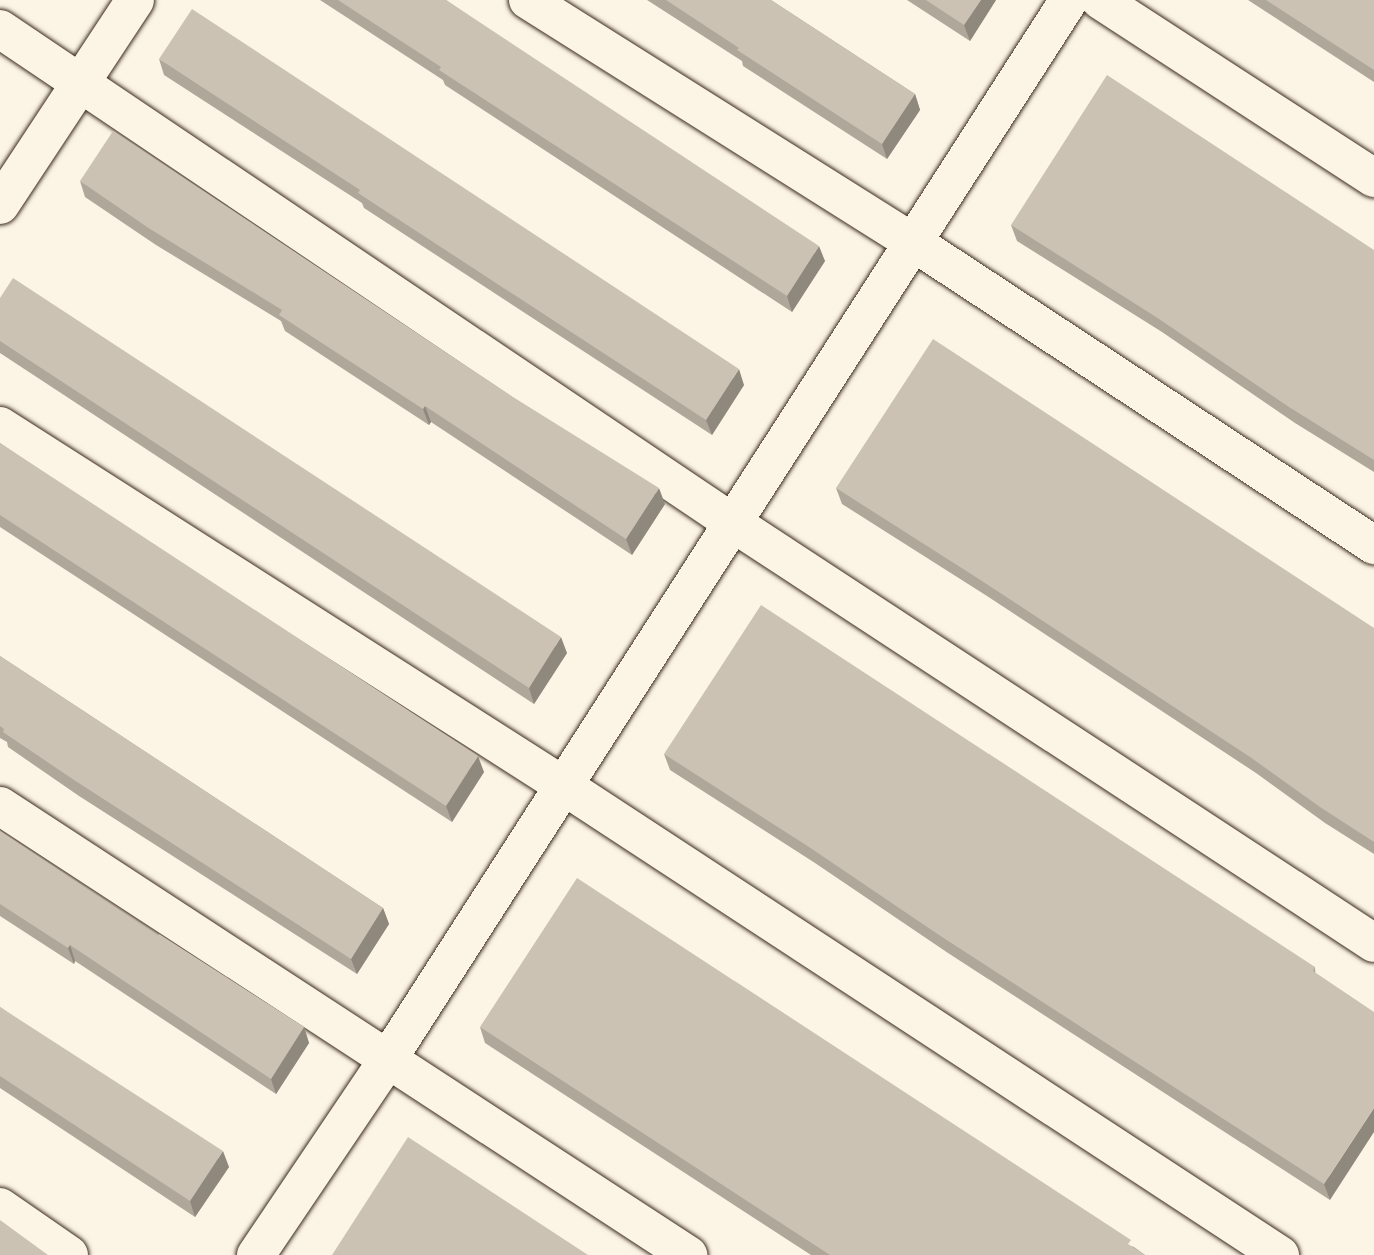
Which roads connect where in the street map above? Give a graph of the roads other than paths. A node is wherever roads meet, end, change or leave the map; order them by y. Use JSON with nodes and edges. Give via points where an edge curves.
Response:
{"nodes":[{"id":1,"x":135,"y":0,"type":"edge"},
{"id":2,"x":528,"y":0,"type":"edge"},
{"id":3,"x":1069,"y":0,"type":"edge"},
{"id":4,"x":1100,"y":0,"type":"edge"},
{"id":5,"x":0,"y":29,"type":"edge"},
{"id":6,"x":80,"y":82,"type":"junction"},
{"id":7,"x":1374,"y":178,"type":"edge"},
{"id":8,"x":0,"y":205,"type":"edge"},
{"id":9,"x":913,"y":242,"type":"junction"},
{"id":10,"x":0,"y":426,"type":"edge"},
{"id":11,"x":733,"y":523,"type":"junction"},
{"id":12,"x":1374,"y":545,"type":"edge"},
{"id":13,"x":564,"y":786,"type":"junction"},
{"id":14,"x":0,"y":806,"type":"edge"},
{"id":15,"x":1374,"y":943,"type":"edge"},
{"id":16,"x":388,"y":1059,"type":"junction"},
{"id":17,"x":0,"y":1207,"type":"edge"},
{"id":18,"x":69,"y":1255,"type":"edge"},
{"id":19,"x":256,"y":1255,"type":"edge"},
{"id":20,"x":688,"y":1255,"type":"edge"},
{"id":21,"x":1280,"y":1255,"type":"edge"}],
"edges":[{"from":1,"to":6,"type":"street"},
{"from":2,"to":9,"type":"street"},
{"from":3,"to":9,"type":"street"},
{"from":4,"to":7,"type":"street"},
{"from":5,"to":6,"type":"street"},
{"from":6,"to":8,"type":"street"},
{"from":6,"to":11,"type":"street"},
{"from":9,"to":11,"type":"street"},
{"from":9,"to":12,"type":"street"},
{"from":10,"to":13,"type":"street"},
{"from":11,"to":13,"type":"street"},
{"from":11,"to":15,"type":"street"},
{"from":13,"to":16,"type":"street"},
{"from":13,"to":21,"type":"street"},
{"from":14,"to":16,"type":"street"},
{"from":16,"to":19,"type":"street"},
{"from":16,"to":20,"type":"street"},
{"from":17,"to":18,"type":"street"}]}
